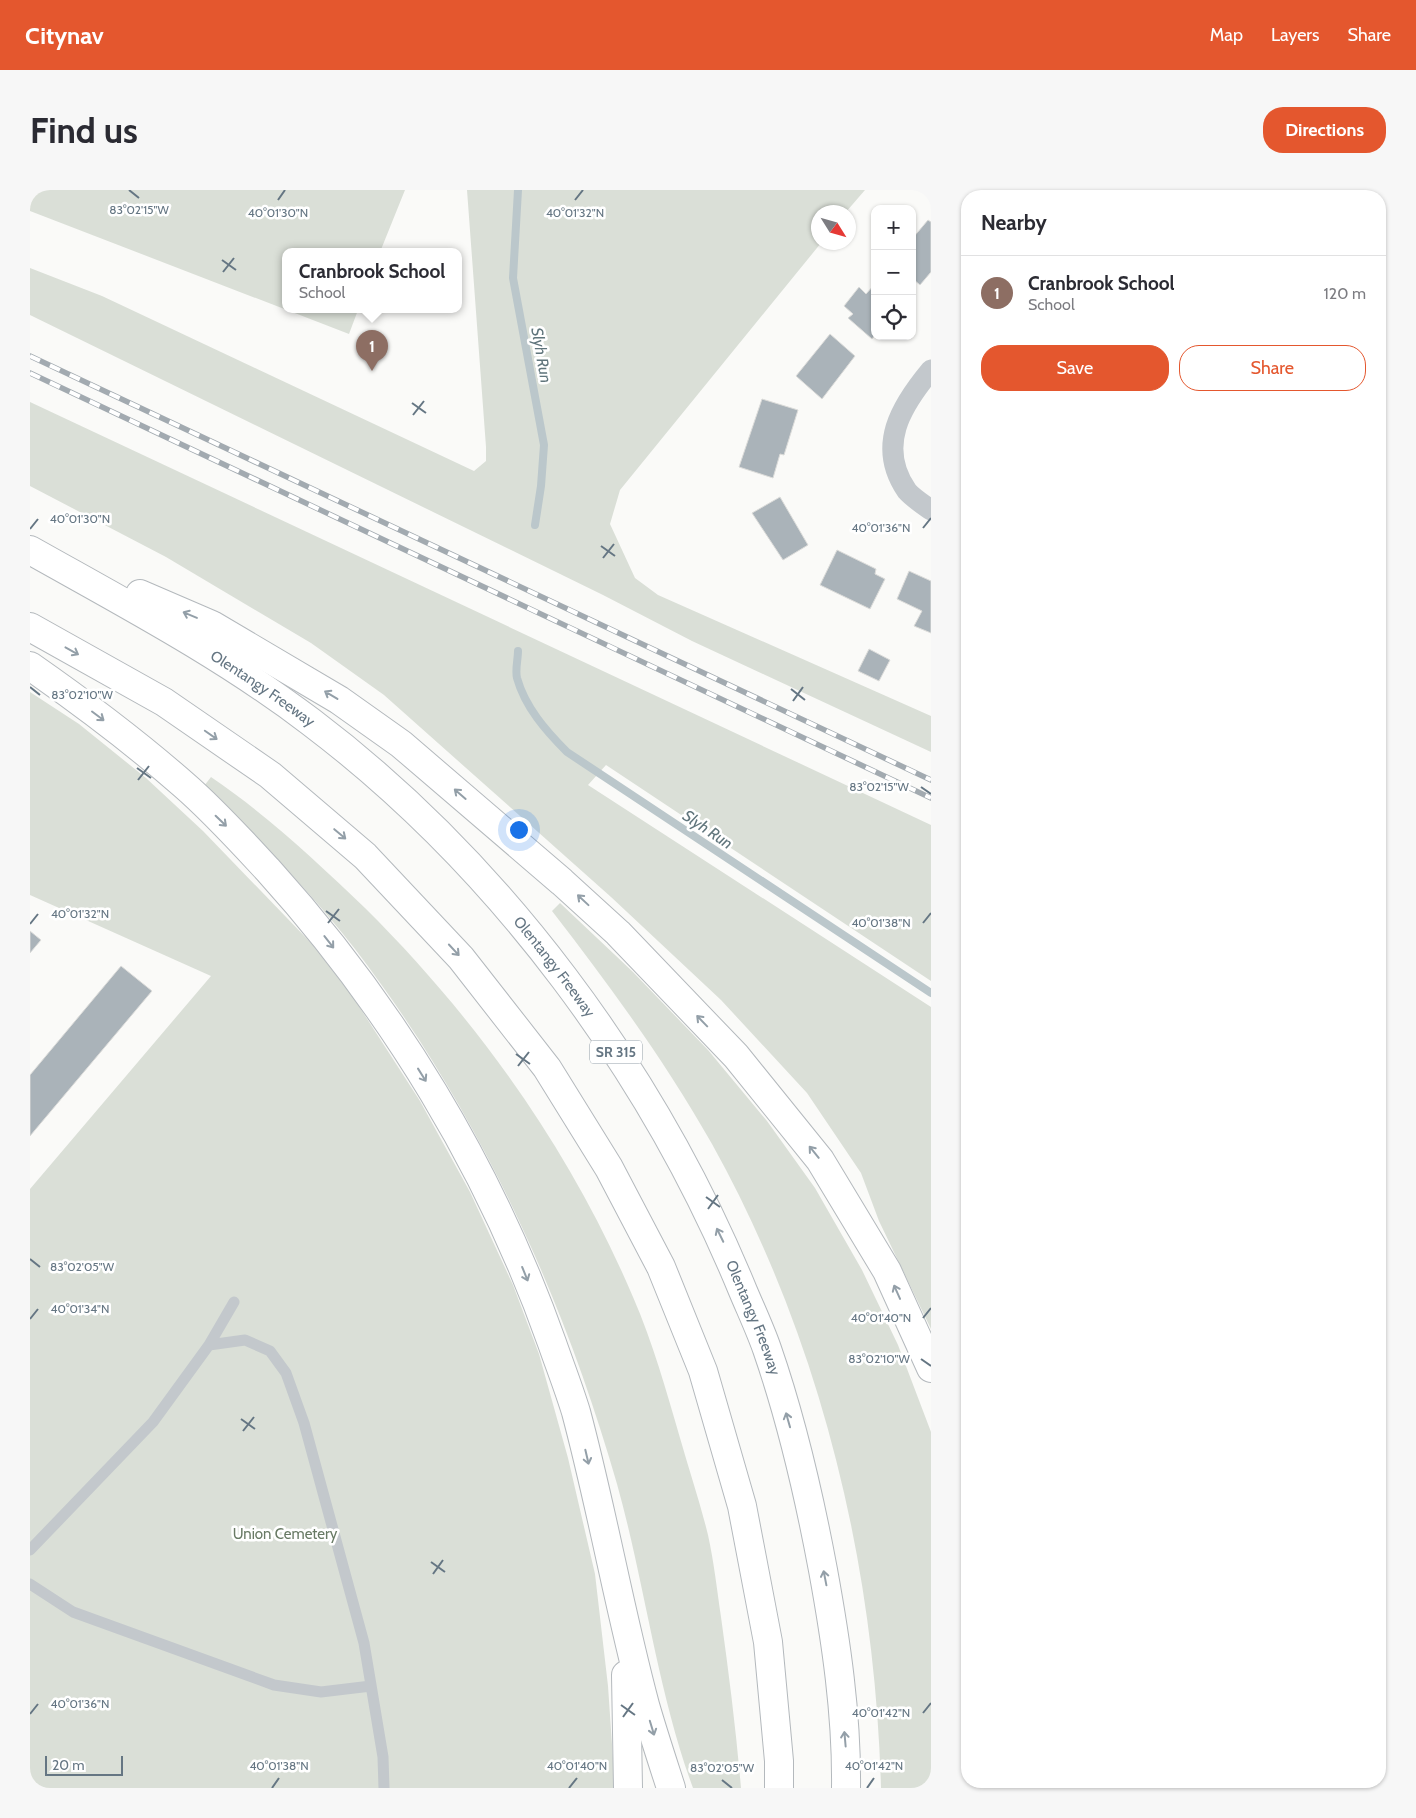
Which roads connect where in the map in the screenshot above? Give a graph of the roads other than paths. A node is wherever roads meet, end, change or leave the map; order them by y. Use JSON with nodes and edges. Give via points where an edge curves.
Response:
{"nodes":[{"id":1,"x":931,"y":370,"type":"edge"},
{"id":2,"x":931,"y":510,"type":"edge"},
{"id":3,"x":30,"y":549,"type":"edge"},
{"id":4,"x":30,"y":627,"type":"edge"},
{"id":5,"x":30,"y":666,"type":"edge"},
{"id":6,"x":234,"y":1302,"type":"dead end"},
{"id":7,"x":209,"y":1345,"type":"junction"},
{"id":8,"x":931,"y":1368,"type":"edge"},
{"id":9,"x":30,"y":1550,"type":"edge"},
{"id":10,"x":30,"y":1584,"type":"edge"},
{"id":11,"x":620,"y":1596,"type":"junction"},
{"id":12,"x":371,"y":1686,"type":"junction"},
{"id":13,"x":384,"y":1788,"type":"edge"},
{"id":14,"x":628,"y":1788,"type":"edge"},
{"id":15,"x":671,"y":1788,"type":"edge"},
{"id":16,"x":779,"y":1788,"type":"edge"},
{"id":17,"x":846,"y":1788,"type":"edge"}],
"edges":[{"from":1,"to":2,"type":"street","via":[[910,396],[895,426],[893,460],[908,492]]},
{"from":8,"to":3,"type":"highway","one_way":true,"via":[[887,1271],[820,1160],[736,1056],[618,933],[562,882],[401,744],[339,700],[212,625]]},
{"from":17,"to":3,"type":"highway","name":"Olentangy Freeway","number":"SR 315","one_way":true,"via":[[835,1633],[808,1490],[767,1348],[704,1204],[668,1135],[602,1029],[513,914],[411,807],[360,763],[310,722],[200,645]]},
{"from":4,"to":16,"type":"highway","one_way":true,"via":[[164,702],[270,775],[365,856],[461,958],[547,1068],[609,1168],[652,1251],[703,1371],[742,1506],[768,1642]]},
{"from":5,"to":11,"type":"highway","one_way":true,"via":[[136,745],[230,828],[306,912],[372,998],[433,1091],[506,1229],[540,1310],[575,1410]]},
{"from":6,"to":7,"type":"lane"},
{"from":7,"to":9,"type":"lane","via":[[153,1422]]},
{"from":7,"to":12,"type":"lane","via":[[245,1340],[270,1351],[286,1373],[304,1423],[364,1643]]},
{"from":10,"to":12,"type":"lane","via":[[73,1612],[274,1685],[321,1692]]},
{"from":11,"to":14,"type":"highway","via":[[628,1696]]},
{"from":11,"to":15,"type":"highway","one_way":true,"via":[[645,1705]]},
{"from":12,"to":13,"type":"lane"}]}
